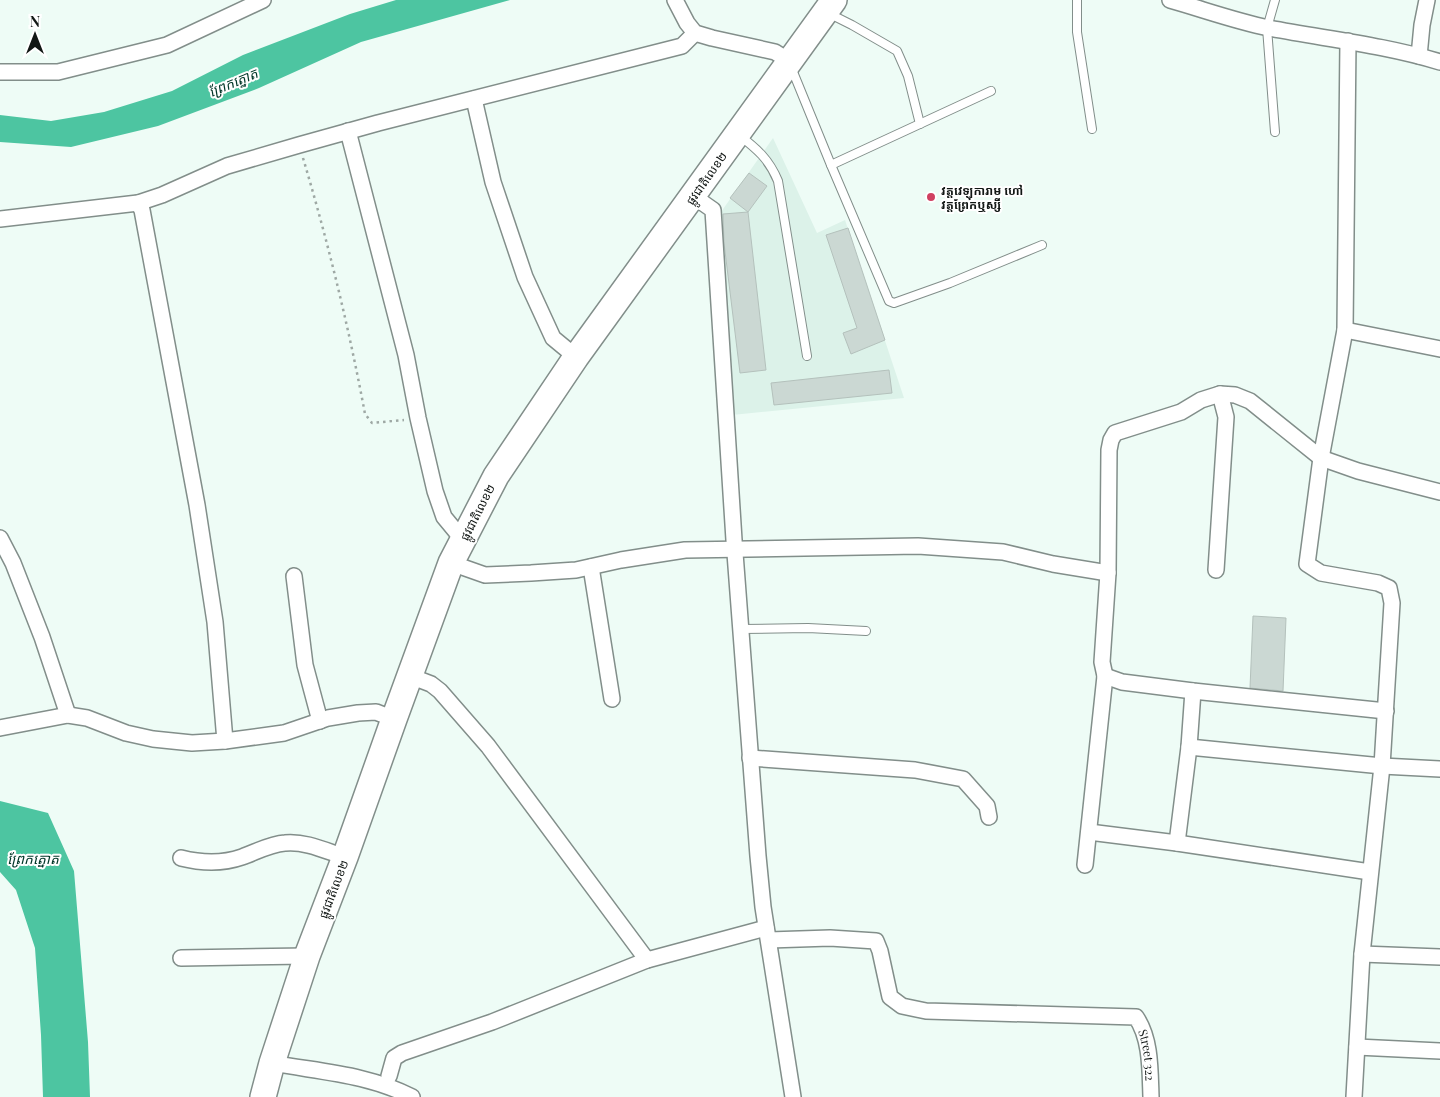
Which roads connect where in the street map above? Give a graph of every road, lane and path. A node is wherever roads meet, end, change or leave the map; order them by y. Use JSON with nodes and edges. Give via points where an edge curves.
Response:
{"nodes":[{"id":1,"x":263,"y":0,"type":"edge"},
{"id":2,"x":675,"y":0,"type":"edge"},
{"id":3,"x":1077,"y":0,"type":"edge"},
{"id":4,"x":1170,"y":0,"type":"edge"},
{"id":5,"x":1275,"y":0,"type":"edge"},
{"id":6,"x":1427,"y":0,"type":"edge"},
{"id":7,"x":830,"y":6,"type":"edge"},
{"id":8,"x":1267,"y":28,"type":"junction"},
{"id":9,"x":695,"y":33,"type":"junction"},
{"id":10,"x":1348,"y":41,"type":"junction"},
{"id":11,"x":1419,"y":56,"type":"junction"},
{"id":12,"x":789,"y":61,"type":"junction"},
{"id":13,"x":1440,"y":62,"type":"edge"},
{"id":14,"x":0,"y":72,"type":"edge"},
{"id":15,"x":991,"y":92,"type":"dead end"},
{"id":16,"x":474,"y":98,"type":"junction"},
{"id":17,"x":920,"y":124,"type":"junction"},
{"id":18,"x":1092,"y":129,"type":"dead end"},
{"id":19,"x":348,"y":131,"type":"junction"},
{"id":20,"x":1275,"y":132,"type":"dead end"},
{"id":21,"x":737,"y":133,"type":"junction"},
{"id":22,"x":300,"y":145,"type":"junction"},
{"id":23,"x":830,"y":164,"type":"junction"},
{"id":24,"x":693,"y":196,"type":"junction"},
{"id":25,"x":138,"y":203,"type":"junction"},
{"id":26,"x":0,"y":219,"type":"edge"},
{"id":27,"x":1042,"y":245,"type":"dead end"},
{"id":28,"x":1345,"y":330,"type":"junction"},
{"id":29,"x":1440,"y":349,"type":"edge"},
{"id":30,"x":807,"y":356,"type":"dead end"},
{"id":31,"x":576,"y":357,"type":"junction"},
{"id":32,"x":1220,"y":394,"type":"junction"},
{"id":33,"x":418,"y":418,"type":"junction"},
{"id":34,"x":1321,"y":458,"type":"junction"},
{"id":35,"x":1440,"y":492,"type":"edge"},
{"id":36,"x":0,"y":538,"type":"edge"},
{"id":37,"x":463,"y":540,"type":"junction"},
{"id":38,"x":735,"y":548,"type":"junction"},
{"id":39,"x":452,"y":563,"type":"junction"},
{"id":40,"x":6,"y":566,"type":"edge"},
{"id":41,"x":591,"y":567,"type":"junction"},
{"id":42,"x":1216,"y":570,"type":"dead end"},
{"id":43,"x":1108,"y":573,"type":"junction"},
{"id":44,"x":294,"y":576,"type":"dead end"},
{"id":45,"x":741,"y":629,"type":"junction"},
{"id":46,"x":866,"y":631,"type":"dead end"},
{"id":47,"x":410,"y":676,"type":"junction"},
{"id":48,"x":1105,"y":676,"type":"junction"},
{"id":49,"x":1193,"y":691,"type":"junction"},
{"id":50,"x":612,"y":699,"type":"dead end"},
{"id":51,"x":1386,"y":711,"type":"junction"},
{"id":52,"x":68,"y":715,"type":"junction"},
{"id":53,"x":394,"y":719,"type":"junction"},
{"id":54,"x":320,"y":721,"type":"junction"},
{"id":55,"x":0,"y":728,"type":"edge"},
{"id":56,"x":225,"y":741,"type":"junction"},
{"id":57,"x":1189,"y":746,"type":"junction"},
{"id":58,"x":750,"y":758,"type":"junction"},
{"id":59,"x":1382,"y":766,"type":"junction"},
{"id":60,"x":1440,"y":770,"type":"edge"},
{"id":61,"x":990,"y":817,"type":"dead end"},
{"id":62,"x":1089,"y":832,"type":"junction"},
{"id":63,"x":1177,"y":843,"type":"junction"},
{"id":64,"x":345,"y":856,"type":"junction"},
{"id":65,"x":181,"y":858,"type":"dead end"},
{"id":66,"x":1086,"y":865,"type":"dead end"},
{"id":67,"x":1370,"y":872,"type":"junction"},
{"id":68,"x":768,"y":934,"type":"junction"},
{"id":69,"x":1362,"y":954,"type":"junction"},
{"id":70,"x":307,"y":956,"type":"junction"},
{"id":71,"x":1440,"y":957,"type":"edge"},
{"id":72,"x":181,"y":958,"type":"dead end"},
{"id":73,"x":647,"y":960,"type":"junction"},
{"id":74,"x":1357,"y":1047,"type":"junction"},
{"id":75,"x":1440,"y":1051,"type":"edge"},
{"id":76,"x":272,"y":1063,"type":"junction"},
{"id":77,"x":389,"y":1076,"type":"dead end"},
{"id":78,"x":263,"y":1097,"type":"edge"},
{"id":79,"x":412,"y":1097,"type":"edge"},
{"id":80,"x":793,"y":1097,"type":"edge"},
{"id":81,"x":1151,"y":1097,"type":"edge"},
{"id":82,"x":1354,"y":1097,"type":"edge"}],
"edges":[{"from":1,"to":14,"type":"street","via":[[167,45],[58,72]]},
{"from":2,"to":9,"type":"street"},
{"from":3,"to":18,"type":"lane","via":[[1077,32]]},
{"from":4,"to":8,"type":"street"},
{"from":5,"to":8,"type":"lane"},
{"from":6,"to":11,"type":"street"},
{"from":7,"to":12,"type":"highway","name":"ផ្លូវជាតិលេខ២"},
{"from":7,"to":17,"type":"lane","via":[[852,25],[896,51],[908,76]]},
{"from":8,"to":10,"type":"street"},
{"from":8,"to":20,"type":"lane"},
{"from":9,"to":12,"type":"street","via":[[775,52]]},
{"from":9,"to":16,"type":"street","via":[[682,46]]},
{"from":10,"to":11,"type":"street"},
{"from":10,"to":28,"type":"street"},
{"from":11,"to":13,"type":"street"},
{"from":12,"to":21,"type":"highway","name":"ផ្លូវជាតិលេខ២"},
{"from":12,"to":23,"type":"lane"},
{"from":15,"to":17,"type":"lane"},
{"from":16,"to":19,"type":"street"},
{"from":16,"to":31,"type":"street","via":[[493,182],[525,277],[553,338]]},
{"from":17,"to":23,"type":"lane"},
{"from":19,"to":22,"type":"street"},
{"from":19,"to":33,"type":"street","via":[[406,355]]},
{"from":21,"to":24,"type":"highway","name":"ផ្លូវជាតិលេខ២"},
{"from":21,"to":30,"type":"lane","via":[[761,152],[778,181]]},
{"from":22,"to":25,"type":"street","via":[[227,166]]},
{"from":22,"to":33,"type":"path","via":[[338,287],[365,414],[372,423]]},
{"from":23,"to":27,"type":"lane","via":[[889,301],[894,303]]},
{"from":24,"to":31,"type":"highway","name":"ផ្លូវជាតិលេខ២"},
{"from":24,"to":38,"type":"street","via":[[713,210]]},
{"from":25,"to":26,"type":"street"},
{"from":25,"to":56,"type":"street","via":[[142,210],[198,514],[215,622]]},
{"from":28,"to":29,"type":"street"},
{"from":28,"to":34,"type":"street"},
{"from":31,"to":37,"type":"highway","name":"ផ្លូវជាតិលេខ២","via":[[496,476]]},
{"from":32,"to":34,"type":"street","via":[[1250,401]]},
{"from":32,"to":42,"type":"street","via":[[1226,417]]},
{"from":32,"to":43,"type":"street","via":[[1180,412],[1115,433],[1109,450]]},
{"from":33,"to":37,"type":"street","via":[[444,517]]},
{"from":34,"to":35,"type":"street"},
{"from":34,"to":51,"type":"street","via":[[1307,564],[1321,573],[1378,583],[1388,588],[1392,602]]},
{"from":36,"to":40,"type":"street"},
{"from":37,"to":39,"type":"highway","name":"ផ្លូវជាតិលេខ២"},
{"from":38,"to":41,"type":"street","via":[[685,550]]},
{"from":38,"to":43,"type":"street","via":[[918,546],[1003,552]]},
{"from":38,"to":45,"type":"street"},
{"from":39,"to":41,"type":"street","via":[[485,575]]},
{"from":39,"to":47,"type":"highway","name":"ផ្លូវជាតិលេខ២"},
{"from":40,"to":52,"type":"street","via":[[42,637]]},
{"from":41,"to":50,"type":"street"},
{"from":43,"to":48,"type":"street","via":[[1102,662]]},
{"from":44,"to":54,"type":"street","via":[[305,664]]},
{"from":45,"to":46,"type":"lane"},
{"from":45,"to":58,"type":"street"},
{"from":47,"to":53,"type":"highway","name":"ផ្លូវជាតិលេខ២"},
{"from":47,"to":73,"type":"street","via":[[440,691],[488,746]]},
{"from":48,"to":49,"type":"street","via":[[1122,682]]},
{"from":48,"to":62,"type":"street"},
{"from":49,"to":51,"type":"street"},
{"from":49,"to":57,"type":"street"},
{"from":51,"to":59,"type":"street"},
{"from":52,"to":55,"type":"street"},
{"from":52,"to":56,"type":"street","via":[[153,739],[192,743]]},
{"from":53,"to":54,"type":"street","via":[[376,712]]},
{"from":53,"to":64,"type":"highway","name":"ផ្លូវជាតិលេខ២"},
{"from":54,"to":56,"type":"street","via":[[284,733]]},
{"from":57,"to":59,"type":"street"},
{"from":57,"to":63,"type":"street"},
{"from":58,"to":61,"type":"street","via":[[915,770],[963,778],[987,806]]},
{"from":58,"to":68,"type":"street"},
{"from":59,"to":60,"type":"street"},
{"from":59,"to":67,"type":"street"},
{"from":62,"to":63,"type":"street"},
{"from":62,"to":66,"type":"street"},
{"from":63,"to":67,"type":"street"},
{"from":64,"to":65,"type":"street","via":[[302,843],[285,843],[227,862],[195,862]]},
{"from":64,"to":70,"type":"highway","name":"ផ្លូវជាតិលេខ២"},
{"from":67,"to":69,"type":"street"},
{"from":68,"to":73,"type":"street"},
{"from":68,"to":80,"type":"street"},
{"from":68,"to":81,"type":"street","name":"Street 322","via":[[876,941],[890,997],[902,1006],[926,1011],[1136,1017],[1144,1028]]},
{"from":69,"to":71,"type":"street"},
{"from":69,"to":74,"type":"street"},
{"from":70,"to":72,"type":"street"},
{"from":70,"to":76,"type":"highway","name":"ផ្លូវជាតិលេខ២"},
{"from":73,"to":77,"type":"street","via":[[492,1022],[402,1053],[394,1058]]},
{"from":74,"to":75,"type":"street"},
{"from":74,"to":82,"type":"street"},
{"from":76,"to":78,"type":"highway","name":"ផ្លូវជាតិលេខ២"},
{"from":76,"to":79,"type":"street","via":[[367,1079]]}]}
